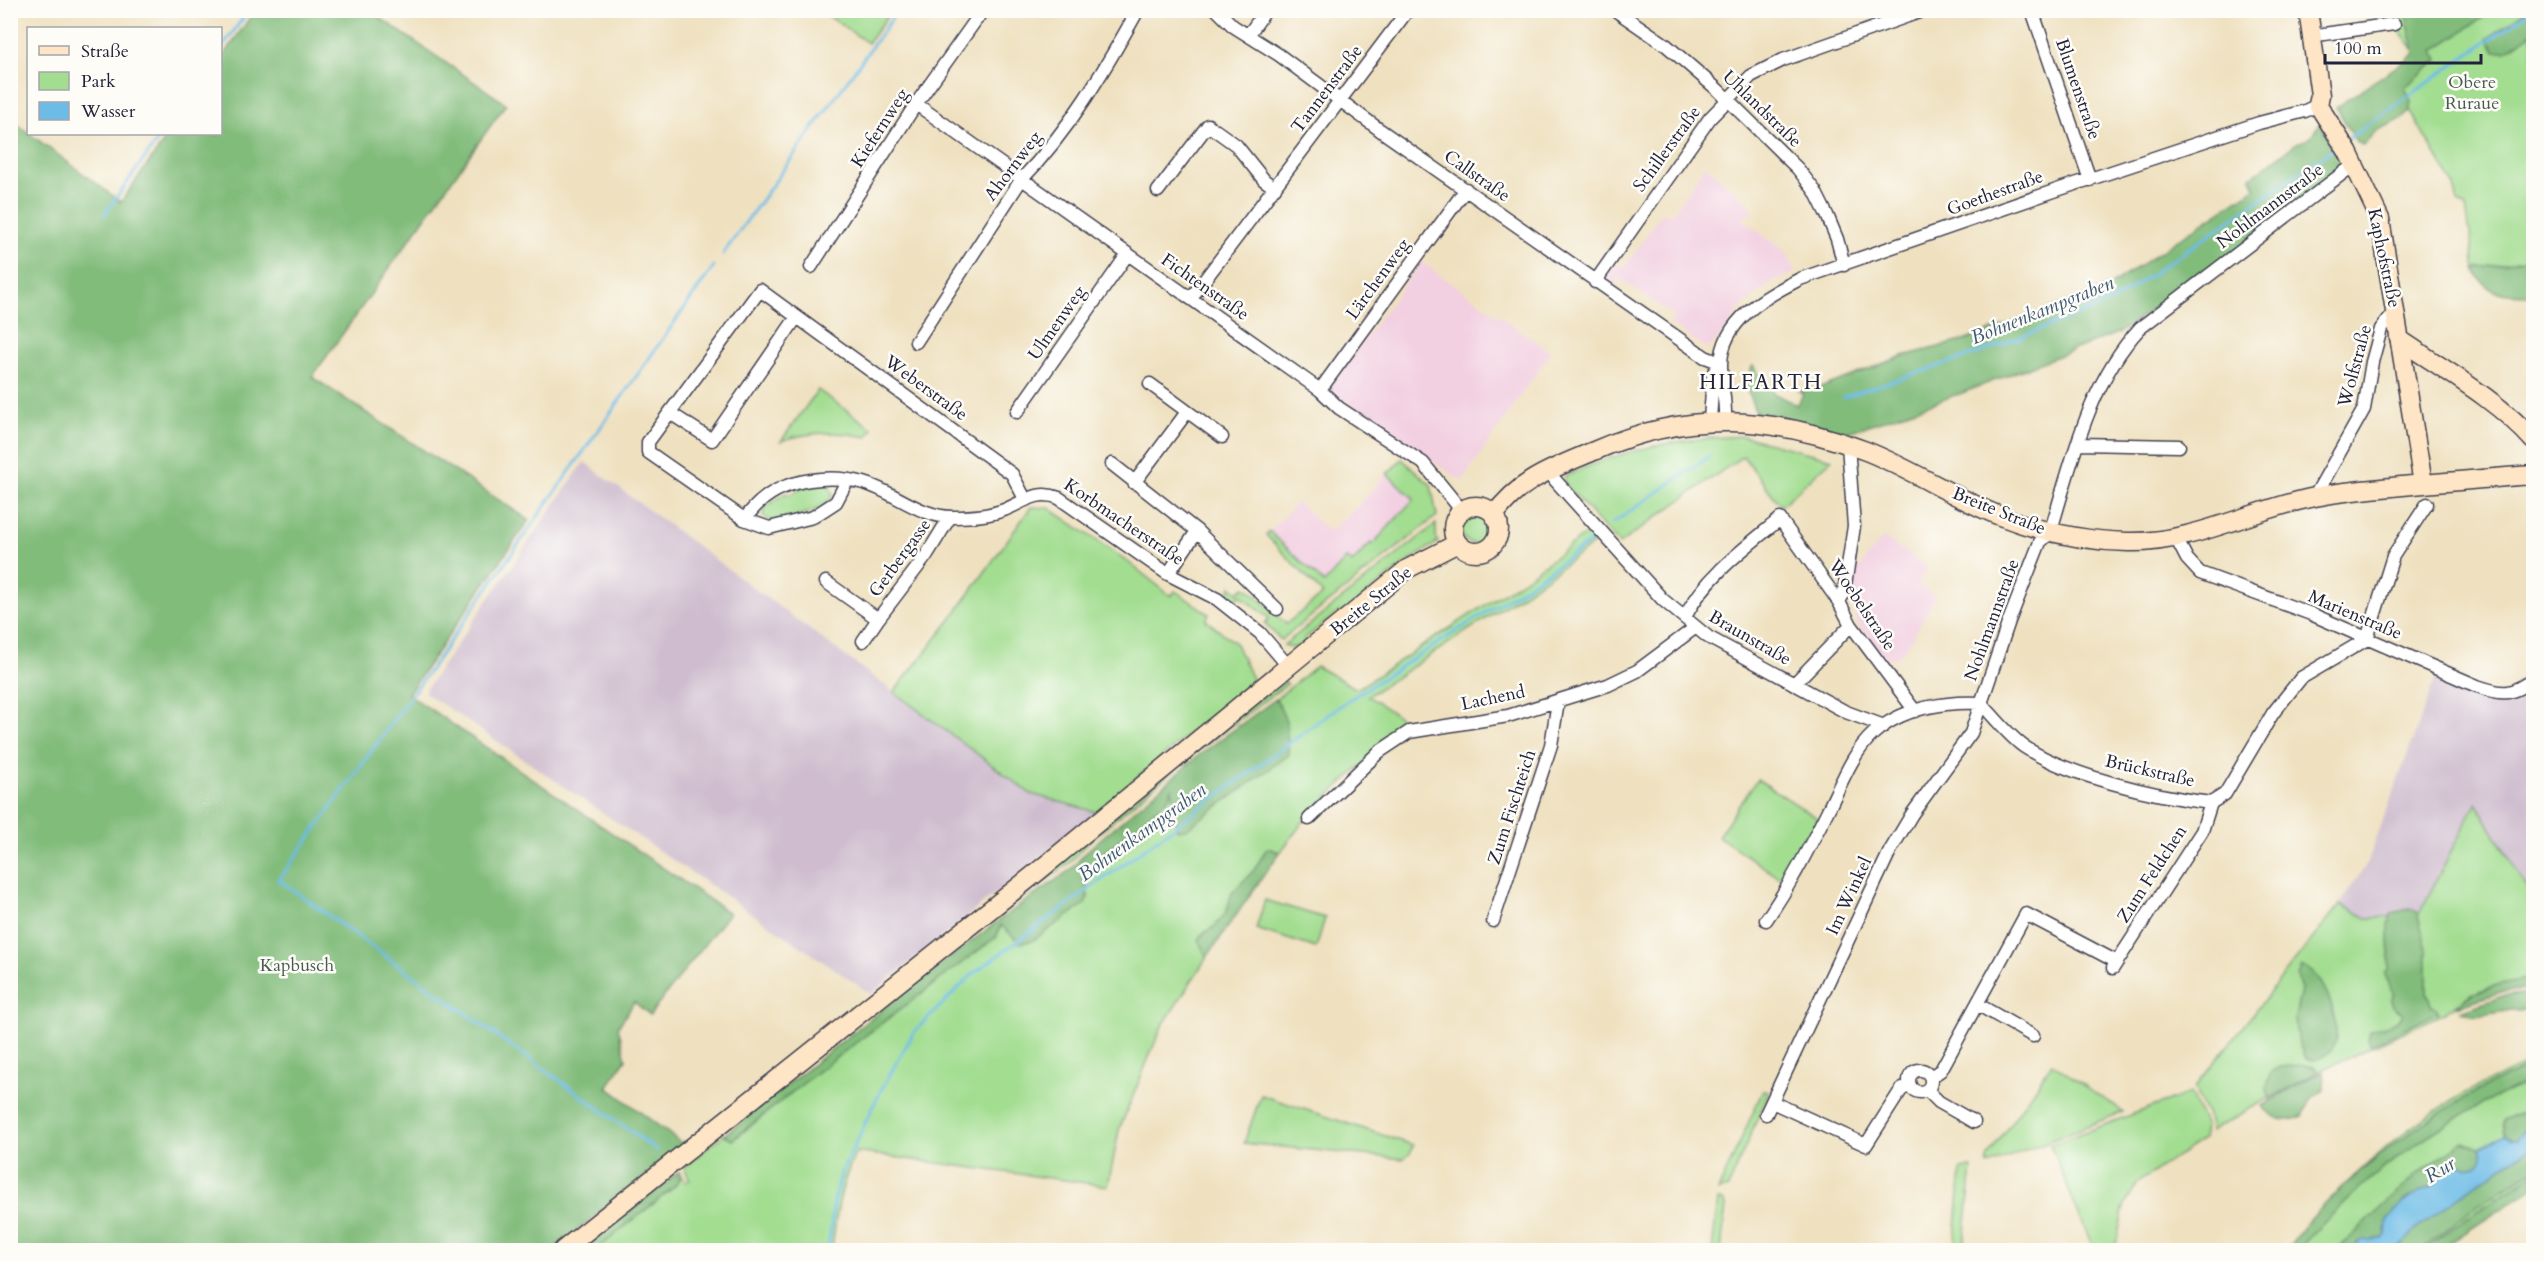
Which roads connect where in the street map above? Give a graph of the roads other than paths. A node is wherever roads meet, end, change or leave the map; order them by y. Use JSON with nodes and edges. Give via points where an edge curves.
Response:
{"nodes":[{"id":1,"x":983,"y":10,"type":"edge"},
{"id":2,"x":1138,"y":10,"type":"edge"},
{"id":3,"x":1217,"y":10,"type":"edge"},
{"id":4,"x":1266,"y":10,"type":"edge"},
{"id":5,"x":1408,"y":10,"type":"edge"},
{"id":6,"x":1614,"y":10,"type":"edge"},
{"id":7,"x":1925,"y":10,"type":"edge"},
{"id":8,"x":2032,"y":10,"type":"edge"},
{"id":9,"x":2308,"y":10,"type":"edge"},
{"id":10,"x":2394,"y":24,"type":"dead end"},
{"id":11,"x":1249,"y":34,"type":"junction"},
{"id":12,"x":2310,"y":36,"type":"junction"},
{"id":13,"x":1728,"y":100,"type":"junction"},
{"id":14,"x":1340,"y":101,"type":"junction"},
{"id":15,"x":916,"y":104,"type":"junction"},
{"id":16,"x":2318,"y":105,"type":"junction"},
{"id":17,"x":2352,"y":160,"type":"junction"},
{"id":18,"x":1022,"y":180,"type":"junction"},
{"id":19,"x":2090,"y":180,"type":"junction"},
{"id":20,"x":1275,"y":188,"type":"junction"},
{"id":21,"x":1466,"y":189,"type":"junction"},
{"id":22,"x":1158,"y":191,"type":"dead end"},
{"id":23,"x":1127,"y":255,"type":"junction"},
{"id":24,"x":1844,"y":265,"type":"junction"},
{"id":25,"x":811,"y":267,"type":"dead end"},
{"id":26,"x":1594,"y":282,"type":"junction"},
{"id":27,"x":1191,"y":298,"type":"junction"},
{"id":28,"x":2396,"y":310,"type":"junction"},
{"id":29,"x":796,"y":318,"type":"junction"},
{"id":30,"x":2399,"y":339,"type":"junction"},
{"id":31,"x":916,"y":342,"type":"dead end"},
{"id":32,"x":1721,"y":363,"type":"junction"},
{"id":33,"x":1150,"y":384,"type":"dead end"},
{"id":34,"x":1320,"y":390,"type":"junction"},
{"id":35,"x":1017,"y":412,"type":"dead end"},
{"id":36,"x":1187,"y":412,"type":"junction"},
{"id":37,"x":670,"y":413,"type":"junction"},
{"id":38,"x":1718,"y":421,"type":"junction"},
{"id":39,"x":1222,"y":437,"type":"dead end"},
{"id":40,"x":2534,"y":441,"type":"edge"},
{"id":41,"x":2078,"y":444,"type":"junction"},
{"id":42,"x":1848,"y":445,"type":"junction"},
{"id":43,"x":2179,"y":446,"type":"dead end"},
{"id":44,"x":1112,"y":464,"type":"dead end"},
{"id":45,"x":1549,"y":470,"type":"junction"},
{"id":46,"x":2534,"y":475,"type":"edge"},
{"id":47,"x":847,"y":481,"type":"junction"},
{"id":48,"x":1134,"y":483,"type":"junction"},
{"id":49,"x":2423,"y":484,"type":"junction"},
{"id":50,"x":2315,"y":496,"type":"junction"},
{"id":51,"x":1025,"y":498,"type":"junction"},
{"id":52,"x":2427,"y":504,"type":"dead end"},
{"id":53,"x":1462,"y":511,"type":"junction"},
{"id":54,"x":1494,"y":516,"type":"junction"},
{"id":55,"x":950,"y":517,"type":"junction"},
{"id":56,"x":744,"y":519,"type":"junction"},
{"id":57,"x":1197,"y":531,"type":"junction"},
{"id":58,"x":2049,"y":533,"type":"junction"},
{"id":59,"x":2176,"y":537,"type":"junction"},
{"id":60,"x":1458,"y":543,"type":"junction"},
{"id":61,"x":1168,"y":574,"type":"junction"},
{"id":62,"x":826,"y":582,"type":"dead end"},
{"id":63,"x":1839,"y":602,"type":"junction"},
{"id":64,"x":1277,"y":609,"type":"dead end"},
{"id":65,"x":1685,"y":617,"type":"junction"},
{"id":66,"x":878,"y":619,"type":"junction"},
{"id":67,"x":1851,"y":625,"type":"junction"},
{"id":68,"x":1696,"y":627,"type":"junction"},
{"id":69,"x":2367,"y":639,"type":"junction"},
{"id":70,"x":862,"y":641,"type":"dead end"},
{"id":71,"x":1289,"y":668,"type":"junction"},
{"id":72,"x":2534,"y":679,"type":"edge"},
{"id":73,"x":1794,"y":684,"type":"junction"},
{"id":74,"x":1558,"y":702,"type":"junction"},
{"id":75,"x":1981,"y":703,"type":"junction"},
{"id":76,"x":1915,"y":711,"type":"junction"},
{"id":77,"x":1884,"y":726,"type":"junction"},
{"id":78,"x":2211,"y":803,"type":"junction"},
{"id":79,"x":1309,"y":819,"type":"dead end"},
{"id":80,"x":1766,"y":920,"type":"dead end"},
{"id":81,"x":1493,"y":921,"type":"dead end"},
{"id":82,"x":1977,"y":1004,"type":"junction"},
{"id":83,"x":2033,"y":1036,"type":"dead end"},
{"id":84,"x":1931,"y":1077,"type":"junction"},
{"id":85,"x":1910,"y":1085,"type":"junction"},
{"id":86,"x":1927,"y":1090,"type":"junction"},
{"id":87,"x":1974,"y":1122,"type":"dead end"},
{"id":88,"x":563,"y":1251,"type":"edge"}],
"edges":[{"from":1,"to":15,"type":"street","name":"Kiefernweg"},
{"from":2,"to":18,"type":"street","name":"Ahornweg","via":[[1072,116]]},
{"from":3,"to":11,"type":"street","name":"Callstraße","via":[[1233,27]]},
{"from":4,"to":11,"type":"street"},
{"from":5,"to":14,"type":"street","name":"Tannenstraße"},
{"from":6,"to":13,"type":"street","name":"Uhlandstraße","via":[[1666,45]]},
{"from":7,"to":13,"type":"street","name":"Schillerstraße","via":[[1783,60],[1751,76]]},
{"from":8,"to":19,"type":"street","name":"Blumenstraße"},
{"from":9,"to":12,"type":"main road"},
{"from":10,"to":12,"type":"street"},
{"from":11,"to":14,"type":"street","name":"Callstraße"},
{"from":12,"to":16,"type":"main road","via":[[2320,95]]},
{"from":13,"to":24,"type":"street","name":"Uhlandstraße","via":[[1815,191]]},
{"from":13,"to":26,"type":"street","name":"Schillerstraße","via":[[1710,117]]},
{"from":14,"to":20,"type":"street","name":"Tannenstraße"},
{"from":14,"to":21,"type":"street","name":"Callstraße"},
{"from":15,"to":18,"type":"street","name":"Fichtenstraße"},
{"from":15,"to":25,"type":"street","name":"Kiefernweg"},
{"from":16,"to":17,"type":"main road","name":"Kaphofstraße"},
{"from":16,"to":19,"type":"street","name":"Goethestraße"},
{"from":17,"to":28,"type":"main road","name":"Kaphofstraße","via":[[2380,219]]},
{"from":17,"to":41,"type":"street","name":"Nohlmannstraße","via":[[2347,170],[2128,340],[2104,378]]},
{"from":18,"to":23,"type":"street","name":"Fichtenstraße"},
{"from":18,"to":31,"type":"street","name":"Ahornweg"},
{"from":19,"to":24,"type":"street","name":"Goethestraße"},
{"from":20,"to":22,"type":"street","via":[[1236,144],[1208,125]]},
{"from":20,"to":27,"type":"street","name":"Tannenstraße"},
{"from":21,"to":26,"type":"street","name":"Callstraße"},
{"from":21,"to":34,"type":"street","name":"Lärchenweg"},
{"from":23,"to":27,"type":"street","name":"Fichtenstraße"},
{"from":23,"to":35,"type":"street","name":"Ulmenweg"},
{"from":24,"to":32,"type":"street","name":"Goethestraße","via":[[1800,279],[1754,305],[1730,335]]},
{"from":26,"to":32,"type":"street","name":"Callstraße","via":[[1705,357]]},
{"from":27,"to":34,"type":"street","name":"Fichtenstraße"},
{"from":28,"to":30,"type":"main road","name":"Kaphofstraße"},
{"from":28,"to":50,"type":"street","name":"Wolfstraße","via":[[2381,328],[2364,409]]},
{"from":29,"to":37,"type":"street","name":"Weberstraße","via":[[760,290]]},
{"from":29,"to":37,"type":"street","via":[[712,440]]},
{"from":29,"to":51,"type":"street","name":"Weberstraße","via":[[1012,474]]},
{"from":30,"to":40,"type":"main road","via":[[2501,410]]},
{"from":30,"to":49,"type":"main road","name":"Kaphofstraße"},
{"from":32,"to":38,"type":"street","name":"Goethestraße","via":[[1713,374]]},
{"from":33,"to":36,"type":"street"},
{"from":34,"to":53,"type":"street","name":"Fichtenstraße","via":[[1339,408],[1424,464]]},
{"from":36,"to":39,"type":"street"},
{"from":36,"to":48,"type":"street"},
{"from":37,"to":56,"type":"street","via":[[648,442],[648,452]]},
{"from":38,"to":42,"type":"main road","name":"Breite Straße","via":[[1772,424]]},
{"from":38,"to":45,"type":"main road","name":"Breite Straße","via":[[1638,435]]},
{"from":41,"to":43,"type":"street"},
{"from":41,"to":58,"type":"street","name":"Nohlmannstraße"},
{"from":42,"to":58,"type":"main road","name":"Breite Straße","via":[[1998,515]]},
{"from":42,"to":63,"type":"street","via":[[1854,526]]},
{"from":44,"to":48,"type":"street"},
{"from":45,"to":54,"type":"main road","name":"Breite Straße","via":[[1523,484]]},
{"from":45,"to":65,"type":"street","name":"Braunstraße","via":[[1663,600]]},
{"from":46,"to":49,"type":"main road","name":"Breite Straße"},
{"from":47,"to":55,"type":"street","name":"Korbmacherstraße","via":[[865,484],[929,513]]},
{"from":47,"to":56,"type":"street","name":"Korbmacherstraße","via":[[808,480],[780,490],[761,501]]},
{"from":47,"to":56,"type":"street","via":[[836,502],[813,517],[769,528]]},
{"from":48,"to":57,"type":"street"},
{"from":49,"to":50,"type":"main road","name":"Breite Straße"},
{"from":50,"to":59,"type":"main road","name":"Breite Straße"},
{"from":51,"to":55,"type":"street","name":"Korbmacherstraße","via":[[1004,510],[981,516]]},
{"from":51,"to":61,"type":"street","name":"Korbmacherstraße","via":[[1048,494],[1059,498]]},
{"from":52,"to":69,"type":"street","via":[[2393,555]]},
{"from":53,"to":54,"type":"main road","via":[[1478,507]]},
{"from":53,"to":60,"type":"main road","via":[[1454,528]]},
{"from":54,"to":60,"type":"main road","via":[[1499,532],[1490,547],[1473,552]]},
{"from":55,"to":66,"type":"street","name":"Gerbergasse"},
{"from":57,"to":61,"type":"street"},
{"from":57,"to":64,"type":"street"},
{"from":58,"to":59,"type":"main road","name":"Breite Straße","via":[[2130,542]]},
{"from":58,"to":75,"type":"street","name":"Nohlmannstraße","via":[[2040,542]]},
{"from":59,"to":69,"type":"street","name":"Marienstraße","via":[[2187,559],[2200,573]]},
{"from":60,"to":71,"type":"main road","name":"Breite Straße","via":[[1407,569]]},
{"from":61,"to":71,"type":"street","name":"Korbmacherstraße","via":[[1217,599],[1260,633]]},
{"from":62,"to":66,"type":"street","name":"Gerbergasse"},
{"from":63,"to":65,"type":"street","name":"Woebelstraße","via":[[1780,519],[1717,575]]},
{"from":63,"to":67,"type":"street","name":"Woebelstraße"},
{"from":65,"to":68,"type":"street","name":"Braunstraße"},
{"from":66,"to":70,"type":"street","name":"Gerbergasse"},
{"from":67,"to":73,"type":"street"},
{"from":67,"to":76,"type":"street","name":"Woebelstraße"},
{"from":68,"to":73,"type":"street","name":"Braunstraße"},
{"from":68,"to":74,"type":"street","name":"Lachend","via":[[1637,671]]},
{"from":69,"to":72,"type":"street","name":"Marienstraße","via":[[2502,694]]},
{"from":69,"to":78,"type":"street","name":"Brückstraße","via":[[2301,678],[2273,713],[2225,794]]},
{"from":71,"to":88,"type":"main road","name":"Breite Straße"},
{"from":73,"to":77,"type":"street","name":"Braunstraße","via":[[1846,712]]},
{"from":74,"to":79,"type":"street","name":"Lachend","via":[[1508,716],[1409,732],[1379,752]]},
{"from":74,"to":81,"type":"street","name":"Zum Fischteich","via":[[1551,745]]},
{"from":75,"to":76,"type":"street","name":"Nohlmannstraße","via":[[1956,702]]},
{"from":75,"to":78,"type":"street","name":"Brückstraße","via":[[2021,744],[2057,765],[2133,787]]},
{"from":75,"to":85,"type":"street","name":"Im Winkel","via":[[1971,733],[1890,851],[1769,1108],[1866,1145],[1901,1090]]},
{"from":76,"to":77,"type":"street","name":"Nohlmannstraße"},
{"from":77,"to":80,"type":"street","name":"Nohlmannstraße","via":[[1872,734],[1860,751],[1791,884]]},
{"from":78,"to":82,"type":"street","name":"Zum Feldchen","via":[[2202,831],[2114,966],[2026,914]]},
{"from":82,"to":83,"type":"street"},
{"from":82,"to":84,"type":"street","name":"Zum Feldchen","via":[[1941,1070]]},
{"from":84,"to":85,"type":"street","via":[[1918,1070],[1910,1078]]},
{"from":84,"to":86,"type":"street","name":"Zum Feldchen"},
{"from":85,"to":86,"type":"street","via":[[1915,1091]]},
{"from":86,"to":87,"type":"street","via":[[1939,1102]]}]}
